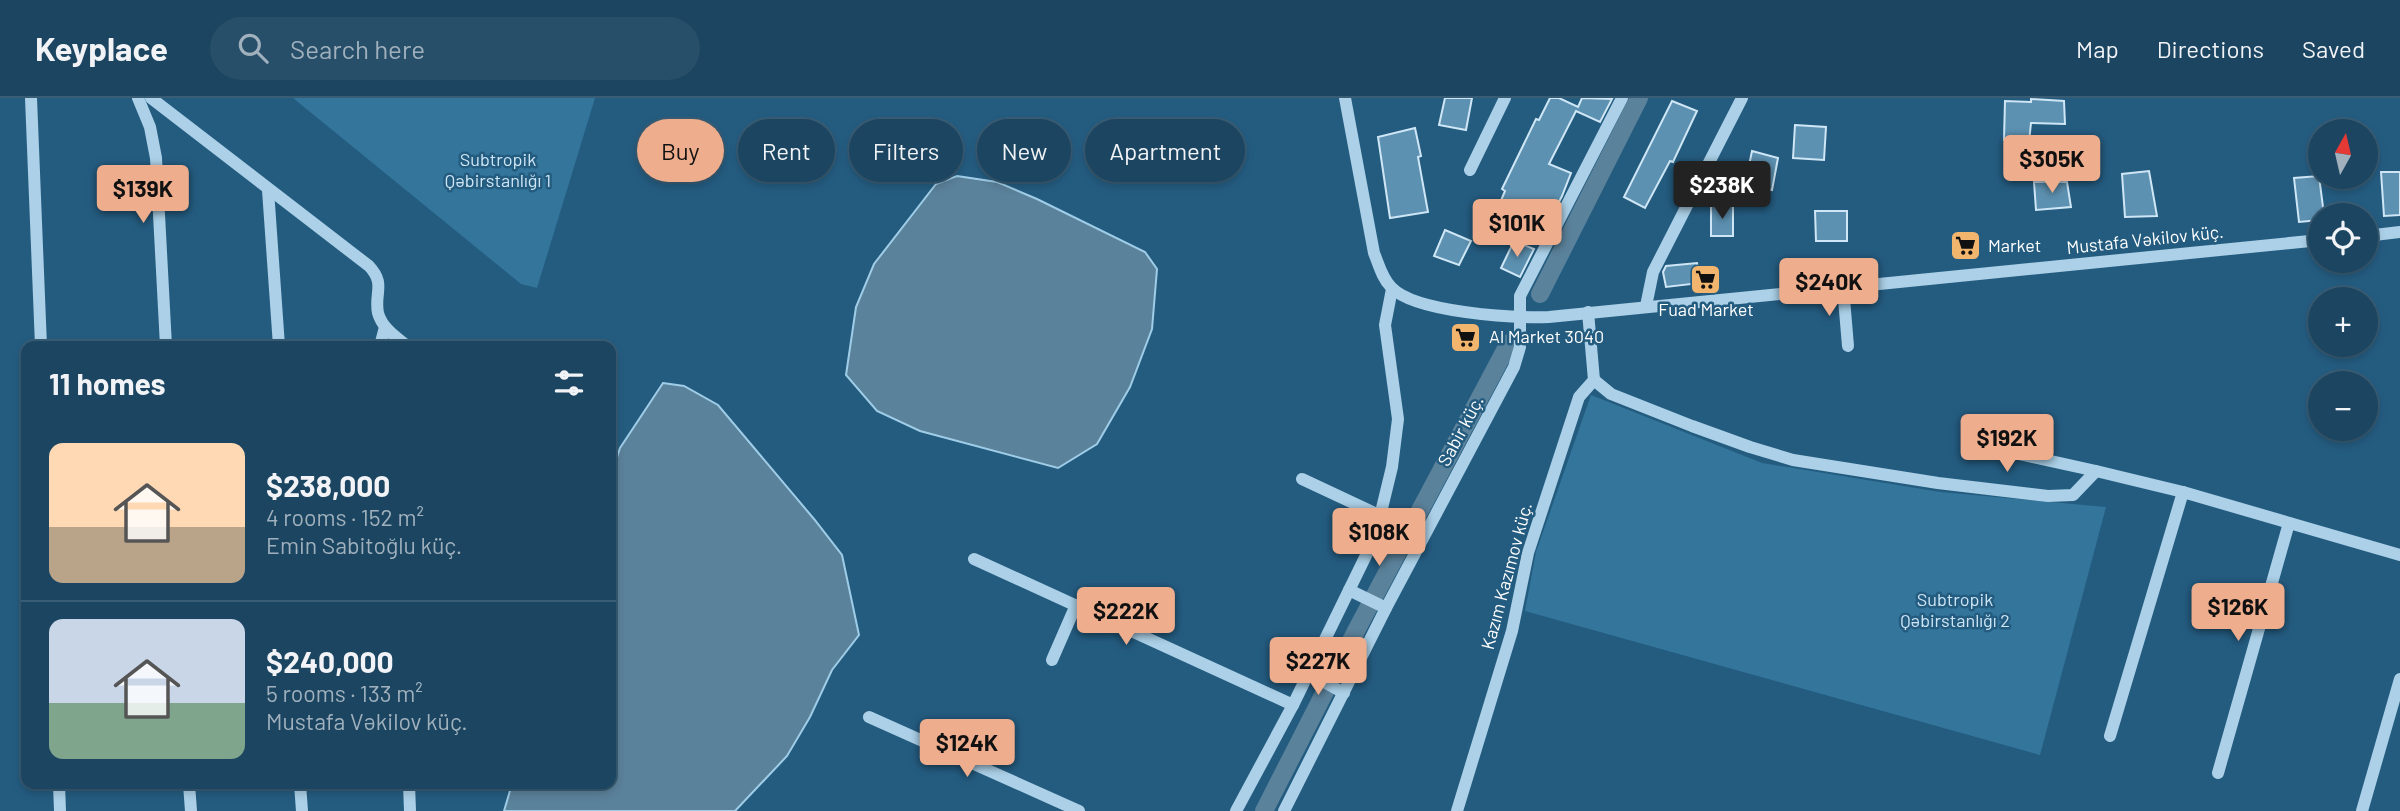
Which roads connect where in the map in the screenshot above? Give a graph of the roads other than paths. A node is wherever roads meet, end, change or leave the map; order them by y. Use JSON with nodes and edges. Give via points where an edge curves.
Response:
{"nodes":[{"id":1,"x":31,"y":98,"type":"edge"},
{"id":2,"x":138,"y":98,"type":"edge"},
{"id":3,"x":151,"y":98,"type":"edge"},
{"id":4,"x":1345,"y":98,"type":"edge"},
{"id":5,"x":1505,"y":98,"type":"edge"},
{"id":6,"x":1622,"y":98,"type":"edge"},
{"id":7,"x":1742,"y":98,"type":"edge"},
{"id":8,"x":1470,"y":170,"type":"dead end"},
{"id":9,"x":268,"y":190,"type":"junction"},
{"id":10,"x":2400,"y":232,"type":"edge"},
{"id":11,"x":2378,"y":235,"type":"edge"},
{"id":12,"x":2308,"y":241,"type":"edge"},
{"id":13,"x":1843,"y":288,"type":"junction"},
{"id":14,"x":1392,"y":289,"type":"junction"},
{"id":15,"x":1646,"y":306,"type":"junction"},
{"id":16,"x":1588,"y":312,"type":"junction"},
{"id":17,"x":1519,"y":318,"type":"junction"},
{"id":18,"x":385,"y":327,"type":"junction"},
{"id":19,"x":41,"y":341,"type":"edge"},
{"id":20,"x":166,"y":341,"type":"edge"},
{"id":21,"x":279,"y":341,"type":"edge"},
{"id":22,"x":381,"y":341,"type":"edge"},
{"id":23,"x":401,"y":341,"type":"edge"},
{"id":24,"x":1848,"y":346,"type":"dead end"},
{"id":25,"x":1594,"y":380,"type":"junction"},
{"id":26,"x":2014,"y":453,"type":"dead end"},
{"id":27,"x":2096,"y":471,"type":"junction"},
{"id":28,"x":1302,"y":479,"type":"dead end"},
{"id":29,"x":2183,"y":492,"type":"junction"},
{"id":30,"x":1381,"y":516,"type":"junction"},
{"id":31,"x":2289,"y":523,"type":"junction"},
{"id":32,"x":2400,"y":555,"type":"edge"},
{"id":33,"x":974,"y":559,"type":"dead end"},
{"id":34,"x":1349,"y":590,"type":"junction"},
{"id":35,"x":1076,"y":605,"type":"junction"},
{"id":36,"x":1387,"y":608,"type":"junction"},
{"id":37,"x":1052,"y":660,"type":"dead end"},
{"id":38,"x":1308,"y":673,"type":"junction"},
{"id":39,"x":2400,"y":679,"type":"edge"},
{"id":40,"x":1344,"y":693,"type":"junction"},
{"id":41,"x":1293,"y":705,"type":"junction"},
{"id":42,"x":869,"y":717,"type":"dead end"},
{"id":43,"x":2110,"y":736,"type":"dead end"},
{"id":44,"x":2218,"y":773,"type":"dead end"},
{"id":45,"x":59,"y":789,"type":"edge"},
{"id":46,"x":189,"y":789,"type":"edge"},
{"id":47,"x":300,"y":789,"type":"edge"},
{"id":48,"x":409,"y":789,"type":"edge"},
{"id":49,"x":60,"y":811,"type":"edge"},
{"id":50,"x":191,"y":811,"type":"edge"},
{"id":51,"x":302,"y":811,"type":"edge"},
{"id":52,"x":410,"y":811,"type":"edge"},
{"id":53,"x":1079,"y":811,"type":"edge"},
{"id":54,"x":1236,"y":811,"type":"edge"},
{"id":55,"x":1284,"y":811,"type":"edge"},
{"id":56,"x":1457,"y":811,"type":"edge"},
{"id":57,"x":2362,"y":811,"type":"edge"}],
"edges":[{"from":1,"to":19,"type":"street"},
{"from":2,"to":20,"type":"street","via":[[156,158]]},
{"from":3,"to":9,"type":"street"},
{"from":4,"to":14,"type":"street","via":[[1374,253]]},
{"from":5,"to":8,"type":"street"},
{"from":6,"to":17,"type":"street","name":"Sabir küç.","via":[[1525,284]]},
{"from":7,"to":15,"type":"street","via":[[1653,272]]},
{"from":9,"to":18,"type":"street","via":[[377,274],[377,303]]},
{"from":9,"to":21,"type":"street"},
{"from":10,"to":11,"type":"street"},
{"from":12,"to":13,"type":"street","name":"Mustafa Vəkilov küç."},
{"from":13,"to":15,"type":"street","name":"Mustafa Vəkilov küç."},
{"from":13,"to":24,"type":"street"},
{"from":14,"to":17,"type":"street","name":"Mustafa Vəkilov küç.","via":[[1433,305]]},
{"from":14,"to":30,"type":"street","via":[[1385,325],[1398,419]]},
{"from":15,"to":16,"type":"street","name":"Mustafa Vəkilov küç."},
{"from":16,"to":17,"type":"street","name":"Mustafa Vəkilov küç."},
{"from":16,"to":25,"type":"street"},
{"from":17,"to":36,"type":"street","name":"Sabir küç.","via":[[1520,347],[1514,367]]},
{"from":18,"to":22,"type":"street"},
{"from":18,"to":23,"type":"street"},
{"from":25,"to":27,"type":"street","via":[[1612,394],[1793,460],[2048,496],[2073,495]]},
{"from":25,"to":56,"type":"street","name":"Kazım Kazımov küç.","via":[[1579,397],[1528,553],[1512,631]]},
{"from":26,"to":27,"type":"street"},
{"from":27,"to":29,"type":"street"},
{"from":28,"to":30,"type":"street"},
{"from":29,"to":31,"type":"street"},
{"from":29,"to":43,"type":"street"},
{"from":30,"to":34,"type":"street"},
{"from":31,"to":32,"type":"street"},
{"from":31,"to":44,"type":"street"},
{"from":33,"to":35,"type":"street"},
{"from":34,"to":36,"type":"street"},
{"from":34,"to":38,"type":"street"},
{"from":35,"to":37,"type":"street"},
{"from":35,"to":41,"type":"street"},
{"from":36,"to":40,"type":"street","name":"Sabir küç."},
{"from":38,"to":40,"type":"street"},
{"from":38,"to":41,"type":"street"},
{"from":39,"to":57,"type":"street"},
{"from":40,"to":55,"type":"street","name":"Sabir küç."},
{"from":41,"to":54,"type":"street"},
{"from":42,"to":53,"type":"street"},
{"from":45,"to":49,"type":"street"},
{"from":46,"to":50,"type":"street"},
{"from":47,"to":51,"type":"street"},
{"from":48,"to":52,"type":"street"}]}
